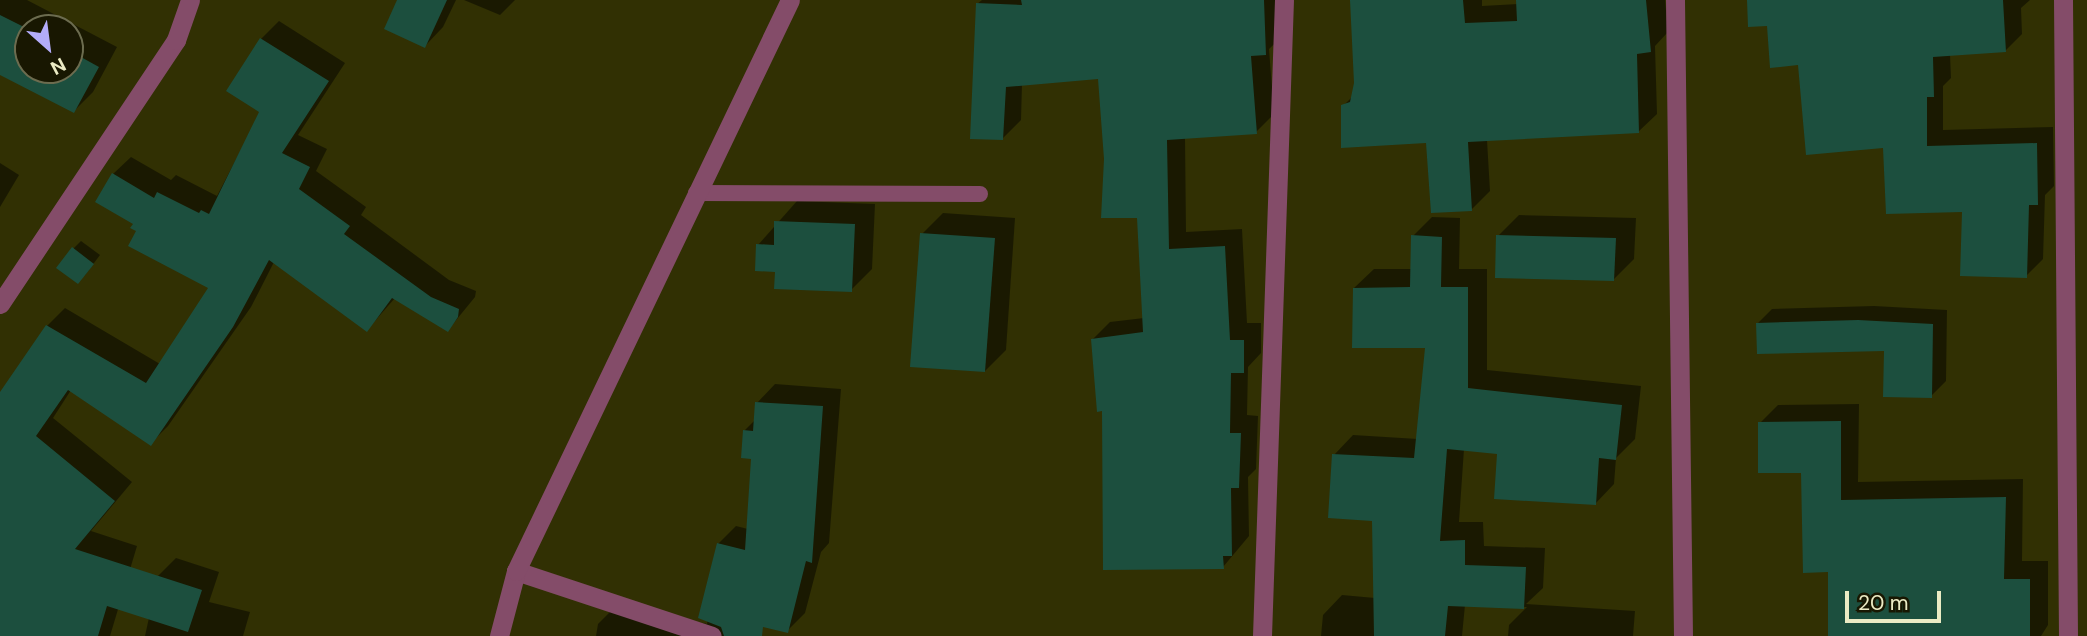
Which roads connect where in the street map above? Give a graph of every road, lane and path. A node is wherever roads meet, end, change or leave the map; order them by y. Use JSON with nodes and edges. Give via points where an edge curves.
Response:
{"nodes":[{"id":1,"x":190,"y":0,"type":"edge"},
{"id":2,"x":790,"y":0,"type":"edge"},
{"id":3,"x":1284,"y":0,"type":"edge"},
{"id":4,"x":1675,"y":0,"type":"edge"},
{"id":5,"x":2063,"y":0,"type":"edge"},
{"id":6,"x":696,"y":194,"type":"junction"},
{"id":7,"x":980,"y":194,"type":"dead end"},
{"id":8,"x":0,"y":304,"type":"edge"},
{"id":9,"x":516,"y":571,"type":"junction"},
{"id":10,"x":499,"y":636,"type":"edge"},
{"id":11,"x":712,"y":636,"type":"edge"},
{"id":12,"x":1262,"y":636,"type":"edge"},
{"id":13,"x":1683,"y":636,"type":"edge"},
{"id":14,"x":2068,"y":636,"type":"edge"}],
"edges":[{"from":1,"to":8,"type":"street","via":[[176,40]]},
{"from":2,"to":6,"type":"street"},
{"from":3,"to":12,"type":"street"},
{"from":4,"to":13,"type":"street"},
{"from":5,"to":14,"type":"street"},
{"from":6,"to":7,"type":"lane"},
{"from":6,"to":9,"type":"street"},
{"from":9,"to":10,"type":"street"},
{"from":9,"to":11,"type":"street"}]}
